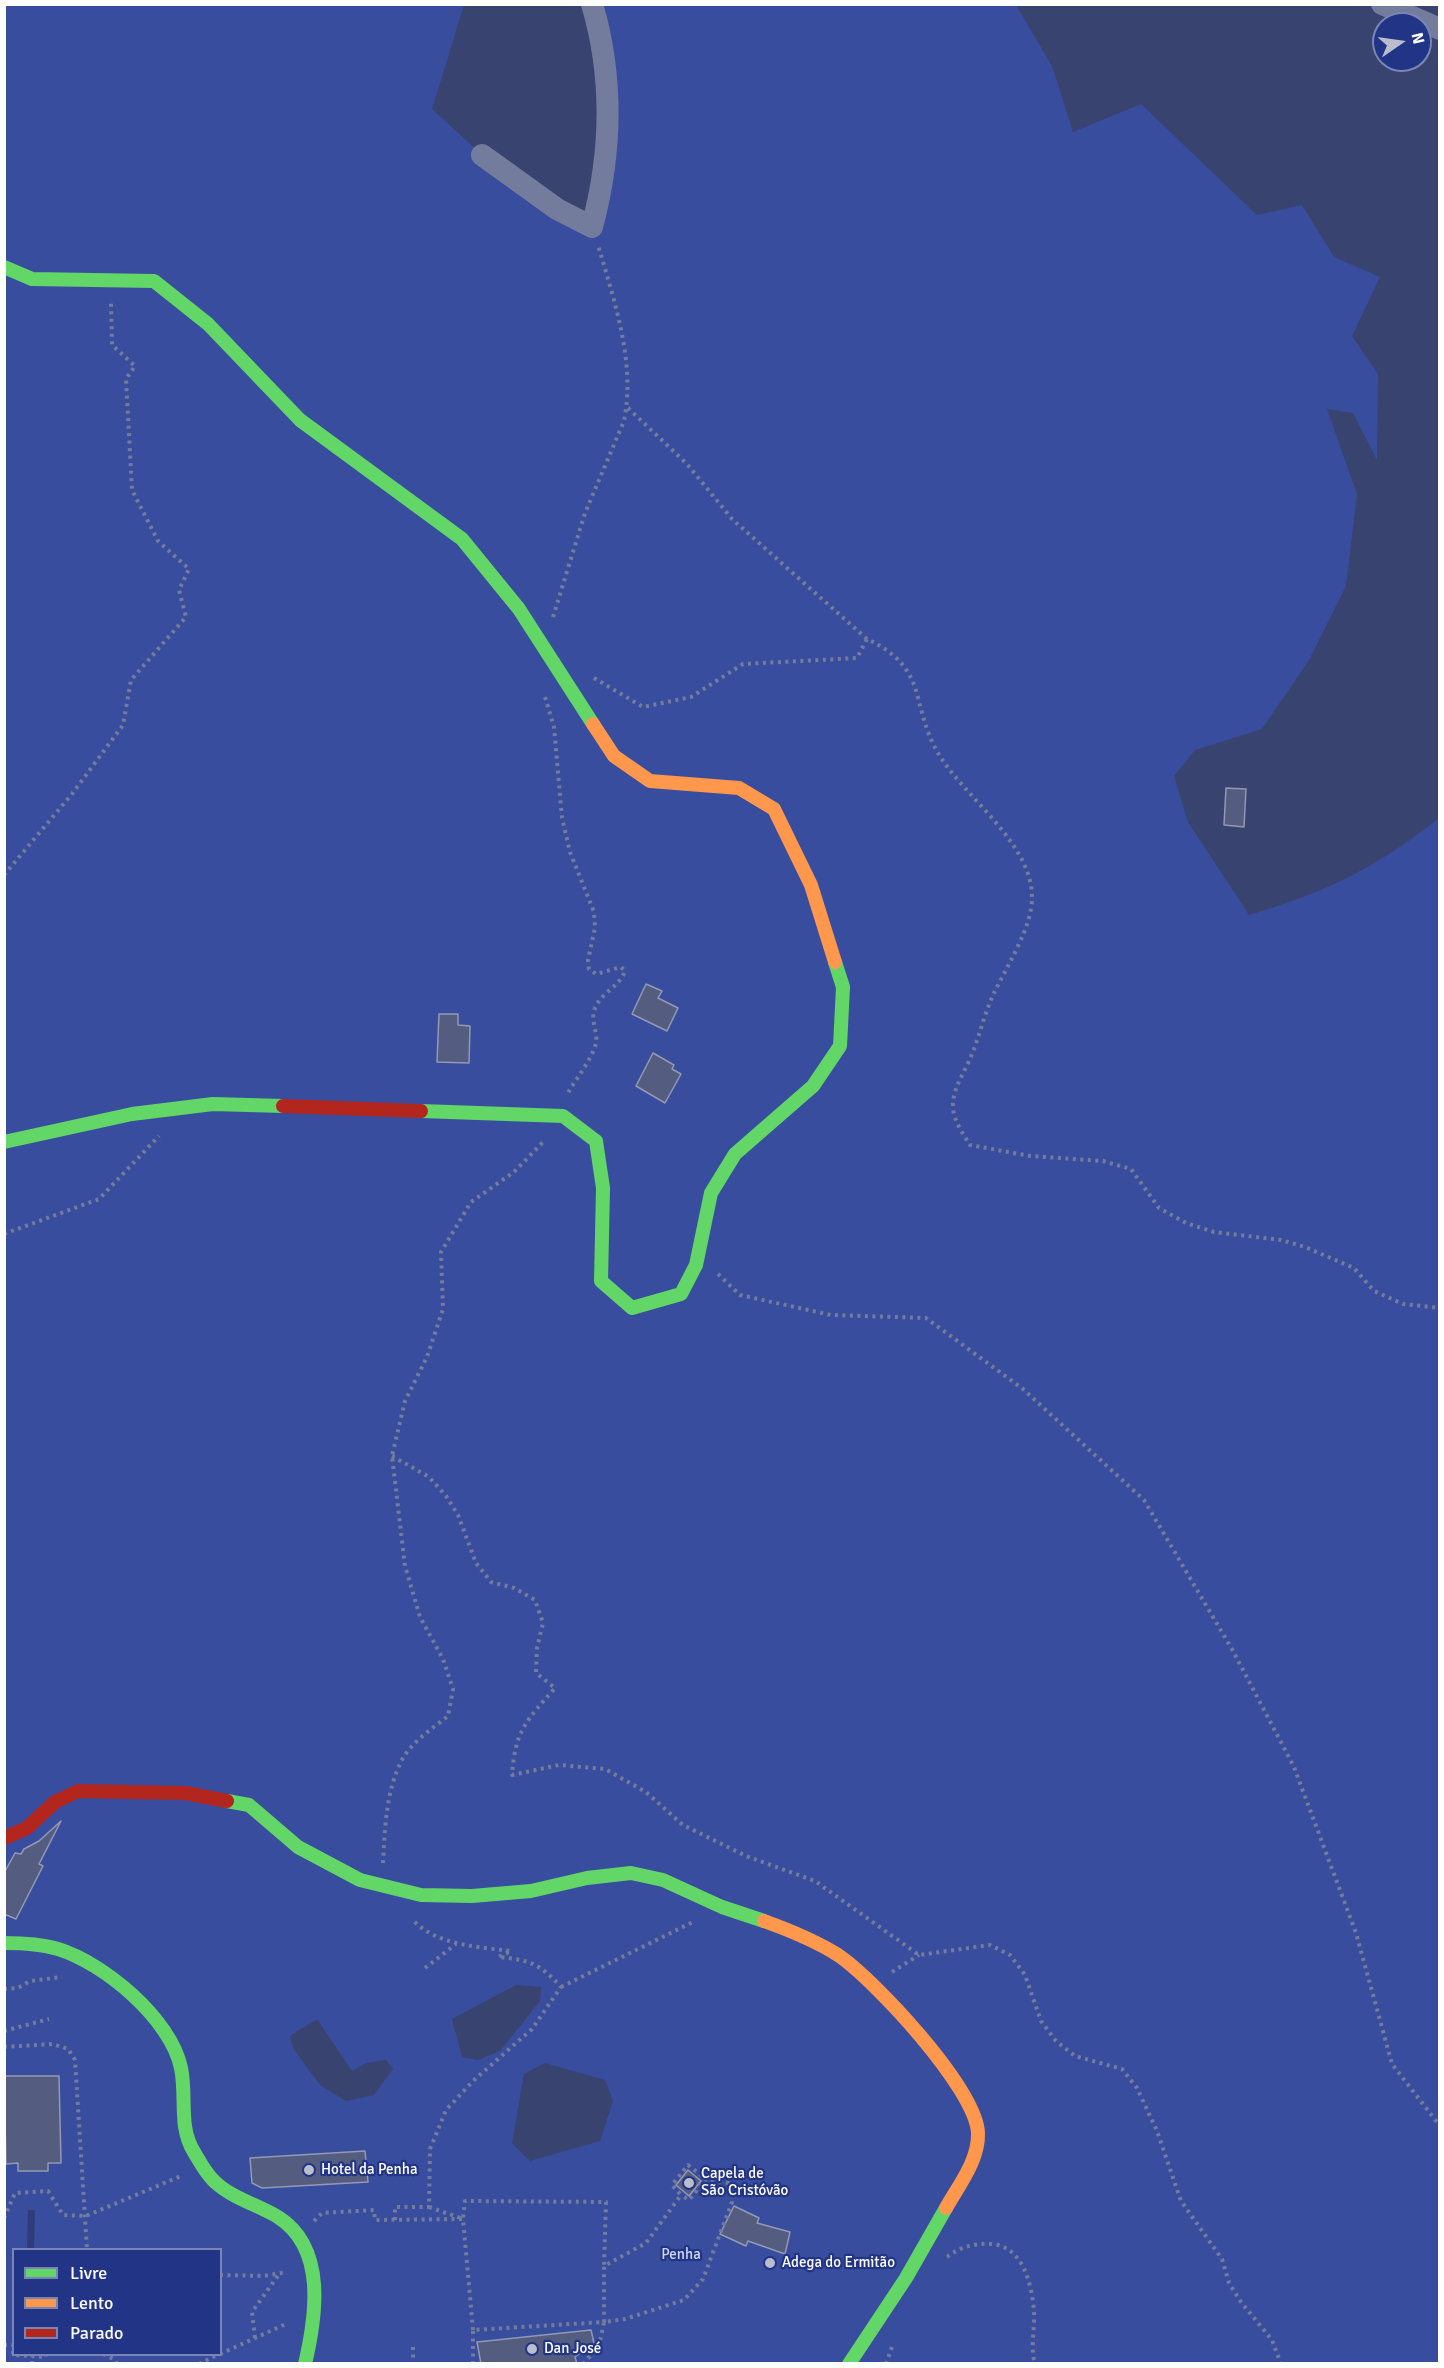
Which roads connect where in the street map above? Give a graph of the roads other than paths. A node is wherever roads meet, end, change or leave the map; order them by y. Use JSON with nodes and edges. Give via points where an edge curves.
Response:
{"nodes":[{"id":1,"x":592,"y":4,"type":"edge"},
{"id":2,"x":1382,"y":4,"type":"edge"},
{"id":3,"x":1440,"y":29,"type":"edge"},
{"id":4,"x":482,"y":155,"type":"dead end"},
{"id":5,"x":4,"y":267,"type":"edge"},
{"id":6,"x":4,"y":1142,"type":"edge"},
{"id":7,"x":4,"y":1839,"type":"edge"},
{"id":8,"x":4,"y":1943,"type":"edge"},
{"id":9,"x":303,"y":2361,"type":"edge"},
{"id":10,"x":849,"y":2364,"type":"edge"}],
"edges":[{"from":1,"to":4,"type":"street","via":[[604,59],[609,115],[605,173],[592,227],[556,209]]},
{"from":2,"to":3,"type":"street"},
{"from":5,"to":6,"type":"street","via":[[32,279],[154,280],[208,324],[300,420],[462,539],[519,609],[614,756],[650,781],[739,788],[774,809],[811,885],[843,987],[840,1046],[813,1086],[735,1154],[711,1193],[696,1265],[681,1294],[632,1308],[601,1281],[603,1188],[596,1141],[563,1116],[213,1104],[132,1114]]},
{"from":7,"to":10,"type":"street","via":[[27,1828],[55,1802],[78,1791],[185,1793],[249,1805],[298,1847],[360,1880],[383,1886],[421,1895],[472,1896],[531,1891],[631,1873],[663,1880],[722,1907],[786,1929],[838,1955],[872,1983],[953,2076],[978,2132],[973,2160],[906,2278]]},
{"from":8,"to":9,"type":"street","via":[[66,1951],[112,1978],[170,2039],[180,2061],[185,2133],[204,2167],[213,2181],[282,2220],[297,2236],[312,2269],[314,2320]]}]}
